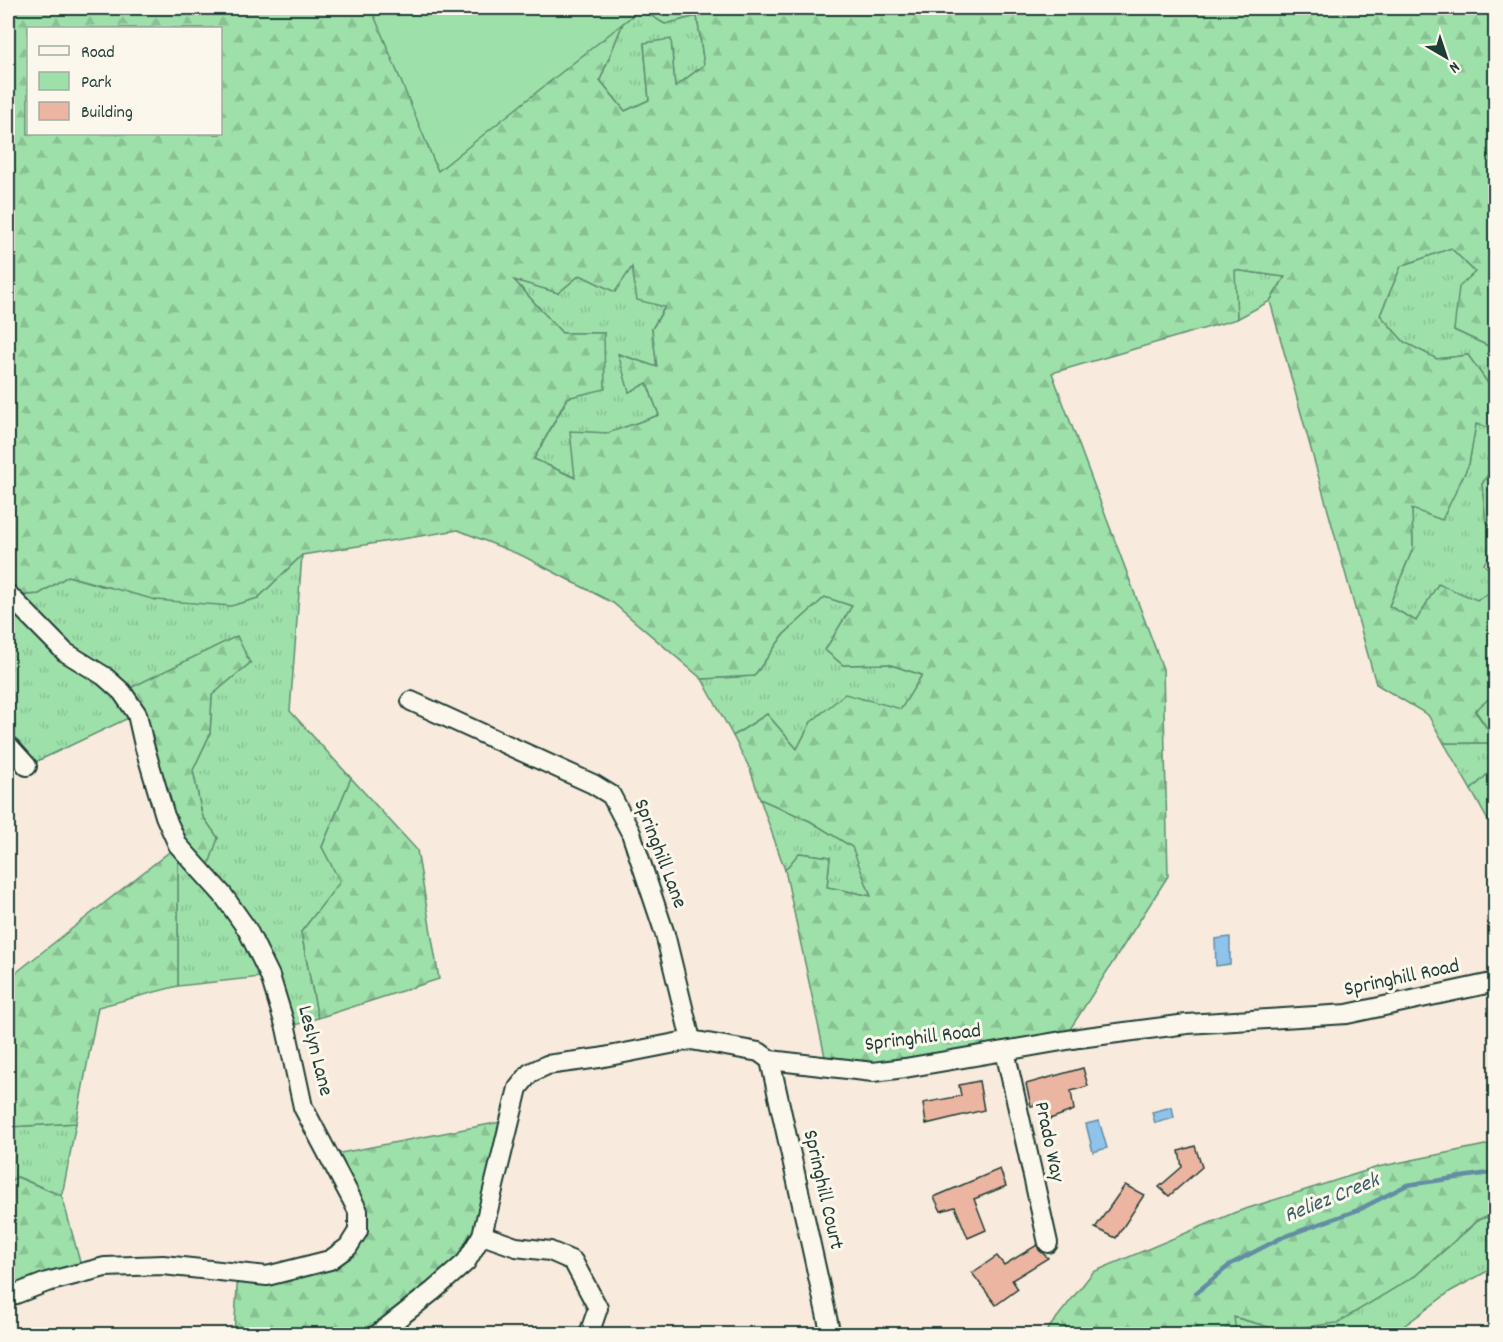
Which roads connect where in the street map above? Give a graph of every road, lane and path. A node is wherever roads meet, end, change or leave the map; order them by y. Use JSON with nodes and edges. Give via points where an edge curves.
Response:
{"nodes":[{"id":1,"x":8,"y":594,"type":"edge"},
{"id":2,"x":411,"y":701,"type":"dead end"},
{"id":3,"x":8,"y":745,"type":"edge"},
{"id":4,"x":27,"y":766,"type":"dead end"},
{"id":5,"x":1496,"y":982,"type":"edge"},
{"id":6,"x":691,"y":1040,"type":"junction"},
{"id":7,"x":1005,"y":1051,"type":"junction"},
{"id":8,"x":770,"y":1060,"type":"junction"},
{"id":9,"x":483,"y":1235,"type":"junction"},
{"id":10,"x":1048,"y":1243,"type":"dead end"},
{"id":11,"x":8,"y":1297,"type":"edge"},
{"id":12,"x":830,"y":1330,"type":"dead end"},
{"id":13,"x":378,"y":1335,"type":"edge"},
{"id":14,"x":589,"y":1335,"type":"edge"}],
"edges":[{"from":1,"to":11,"type":"street","name":"Leslyn Lane","via":[[65,652],[122,692],[137,714],[165,816],[178,845],[224,895],[247,929],[270,976],[303,1107],[358,1210],[358,1231],[348,1247],[330,1260],[267,1276],[163,1265],[105,1267]]},
{"from":2,"to":6,"type":"street","name":"Springhill Lane","via":[[611,795],[631,833],[665,934]]},
{"from":3,"to":4,"type":"street"},
{"from":5,"to":7,"type":"street","name":"Springhill Road","via":[[1347,1014],[1187,1024]]},
{"from":6,"to":8,"type":"street","name":"Springhill Road","via":[[759,1052]]},
{"from":6,"to":9,"type":"street","name":"Springhill Road","via":[[547,1065],[530,1073],[518,1088]]},
{"from":7,"to":8,"type":"street","name":"Springhill Road","via":[[873,1072]]},
{"from":7,"to":10,"type":"street","name":"Prado Way"},
{"from":8,"to":12,"type":"street","name":"Springhill Court"},
{"from":9,"to":13,"type":"street","name":"Springhill Road","via":[[466,1262]]},
{"from":9,"to":14,"type":"street","via":[[516,1248],[550,1251],[573,1261],[598,1308]]}]}
